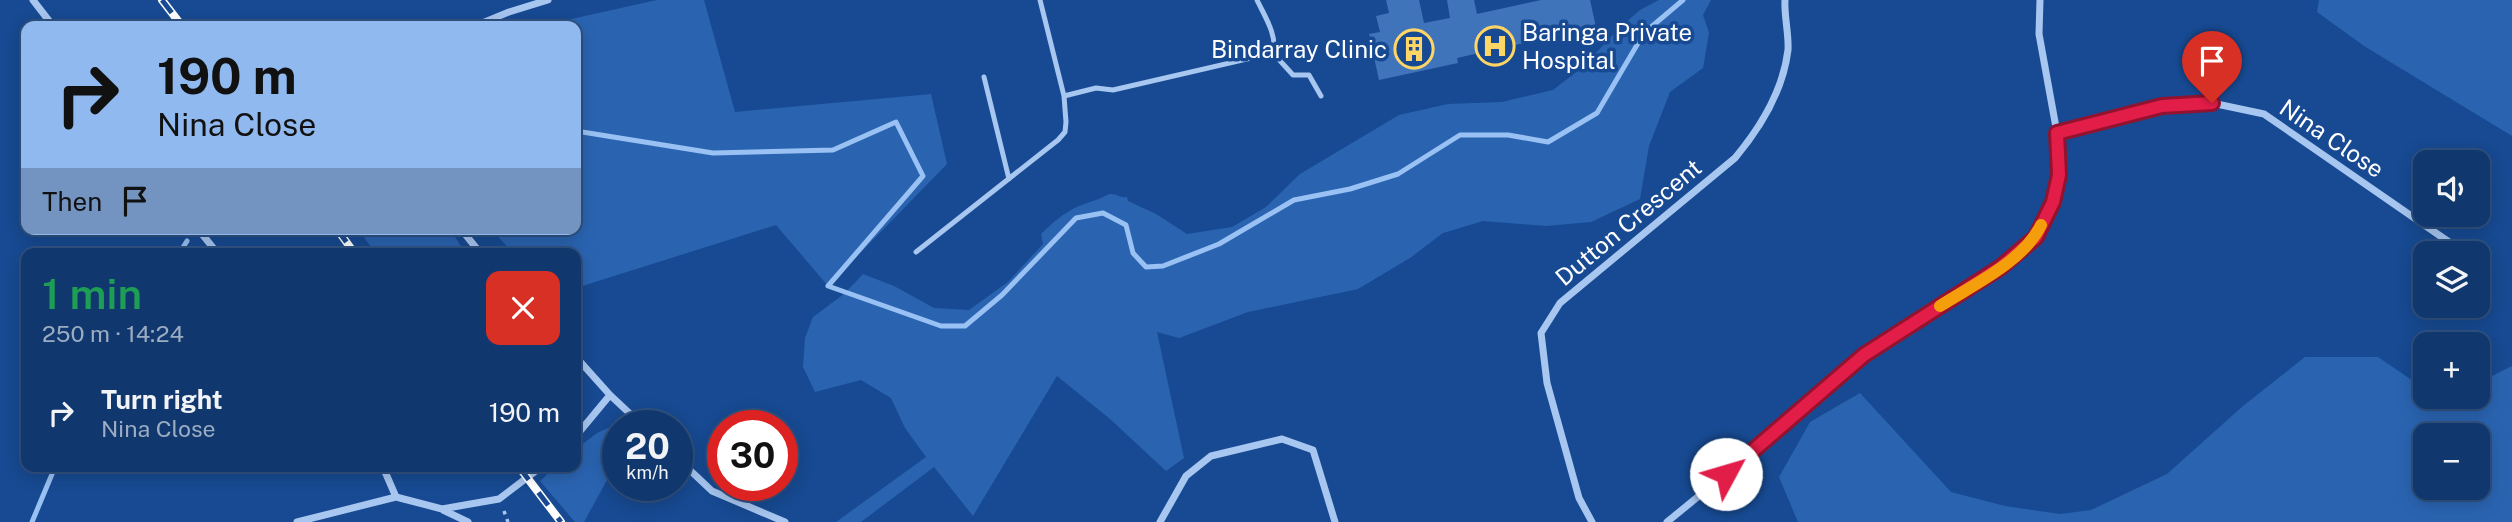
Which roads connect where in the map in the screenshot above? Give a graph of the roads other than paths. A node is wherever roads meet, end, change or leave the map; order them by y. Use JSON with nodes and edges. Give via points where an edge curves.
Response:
{"nodes":[{"id":1,"x":33,"y":0,"type":"edge"},
{"id":2,"x":548,"y":0,"type":"edge"},
{"id":3,"x":1040,"y":0,"type":"edge"},
{"id":4,"x":1257,"y":0,"type":"edge"},
{"id":5,"x":1785,"y":0,"type":"edge"},
{"id":6,"x":2040,"y":0,"type":"edge"},
{"id":7,"x":49,"y":21,"type":"edge"},
{"id":8,"x":487,"y":21,"type":"edge"},
{"id":9,"x":1273,"y":53,"type":"junction"},
{"id":10,"x":984,"y":77,"type":"dead end"},
{"id":11,"x":1064,"y":96,"type":"junction"},
{"id":12,"x":1321,"y":96,"type":"dead end"},
{"id":13,"x":2057,"y":133,"type":"junction"},
{"id":14,"x":1009,"y":179,"type":"junction"},
{"id":15,"x":2448,"y":241,"type":"edge"},
{"id":16,"x":916,"y":252,"type":"dead end"},
{"id":17,"x":581,"y":363,"type":"edge"},
{"id":18,"x":610,"y":395,"type":"junction"},
{"id":19,"x":626,"y":410,"type":"edge"},
{"id":20,"x":581,"y":430,"type":"edge"},
{"id":21,"x":385,"y":472,"type":"edge"},
{"id":22,"x":534,"y":472,"type":"edge"},
{"id":23,"x":693,"y":473,"type":"edge"},
{"id":24,"x":396,"y":497,"type":"junction"},
{"id":25,"x":442,"y":509,"type":"junction"},
{"id":26,"x":297,"y":522,"type":"edge"},
{"id":27,"x":468,"y":522,"type":"edge"},
{"id":28,"x":785,"y":522,"type":"edge"},
{"id":29,"x":1160,"y":522,"type":"edge"},
{"id":30,"x":1335,"y":522,"type":"edge"},
{"id":31,"x":1592,"y":522,"type":"edge"},
{"id":32,"x":1667,"y":522,"type":"edge"}],
"edges":[{"from":1,"to":7,"type":"street"},
{"from":2,"to":8,"type":"street"},
{"from":3,"to":11,"type":"lane"},
{"from":4,"to":9,"type":"lane","via":[[1275,45]]},
{"from":5,"to":31,"type":"street","name":"Dutton Crescent","via":[[1788,49],[1777,92],[1759,130],[1735,158],[1560,303],[1541,333],[1547,383],[1579,498]]},
{"from":6,"to":13,"type":"street","via":[[2039,34]]},
{"from":9,"to":11,"type":"lane","via":[[1113,90],[1096,88]]},
{"from":9,"to":12,"type":"lane","via":[[1293,75],[1309,75]]},
{"from":10,"to":14,"type":"lane"},
{"from":11,"to":14,"type":"lane","via":[[1065,132]]},
{"from":13,"to":15,"type":"street","name":"Nina Close","via":[[2162,106],[2212,103],[2263,114]]},
{"from":13,"to":32,"type":"street","via":[[2059,175],[2053,202],[2036,237],[2001,267],[1864,355]]},
{"from":14,"to":16,"type":"lane"},
{"from":17,"to":18,"type":"street"},
{"from":18,"to":19,"type":"street"},
{"from":18,"to":20,"type":"street"},
{"from":21,"to":24,"type":"street"},
{"from":22,"to":25,"type":"street","via":[[499,499]]},
{"from":23,"to":28,"type":"street","via":[[712,491]]},
{"from":24,"to":25,"type":"street"},
{"from":24,"to":26,"type":"street"},
{"from":25,"to":27,"type":"street"},
{"from":29,"to":30,"type":"street","via":[[1186,476],[1211,456],[1282,439],[1313,450]]}]}
